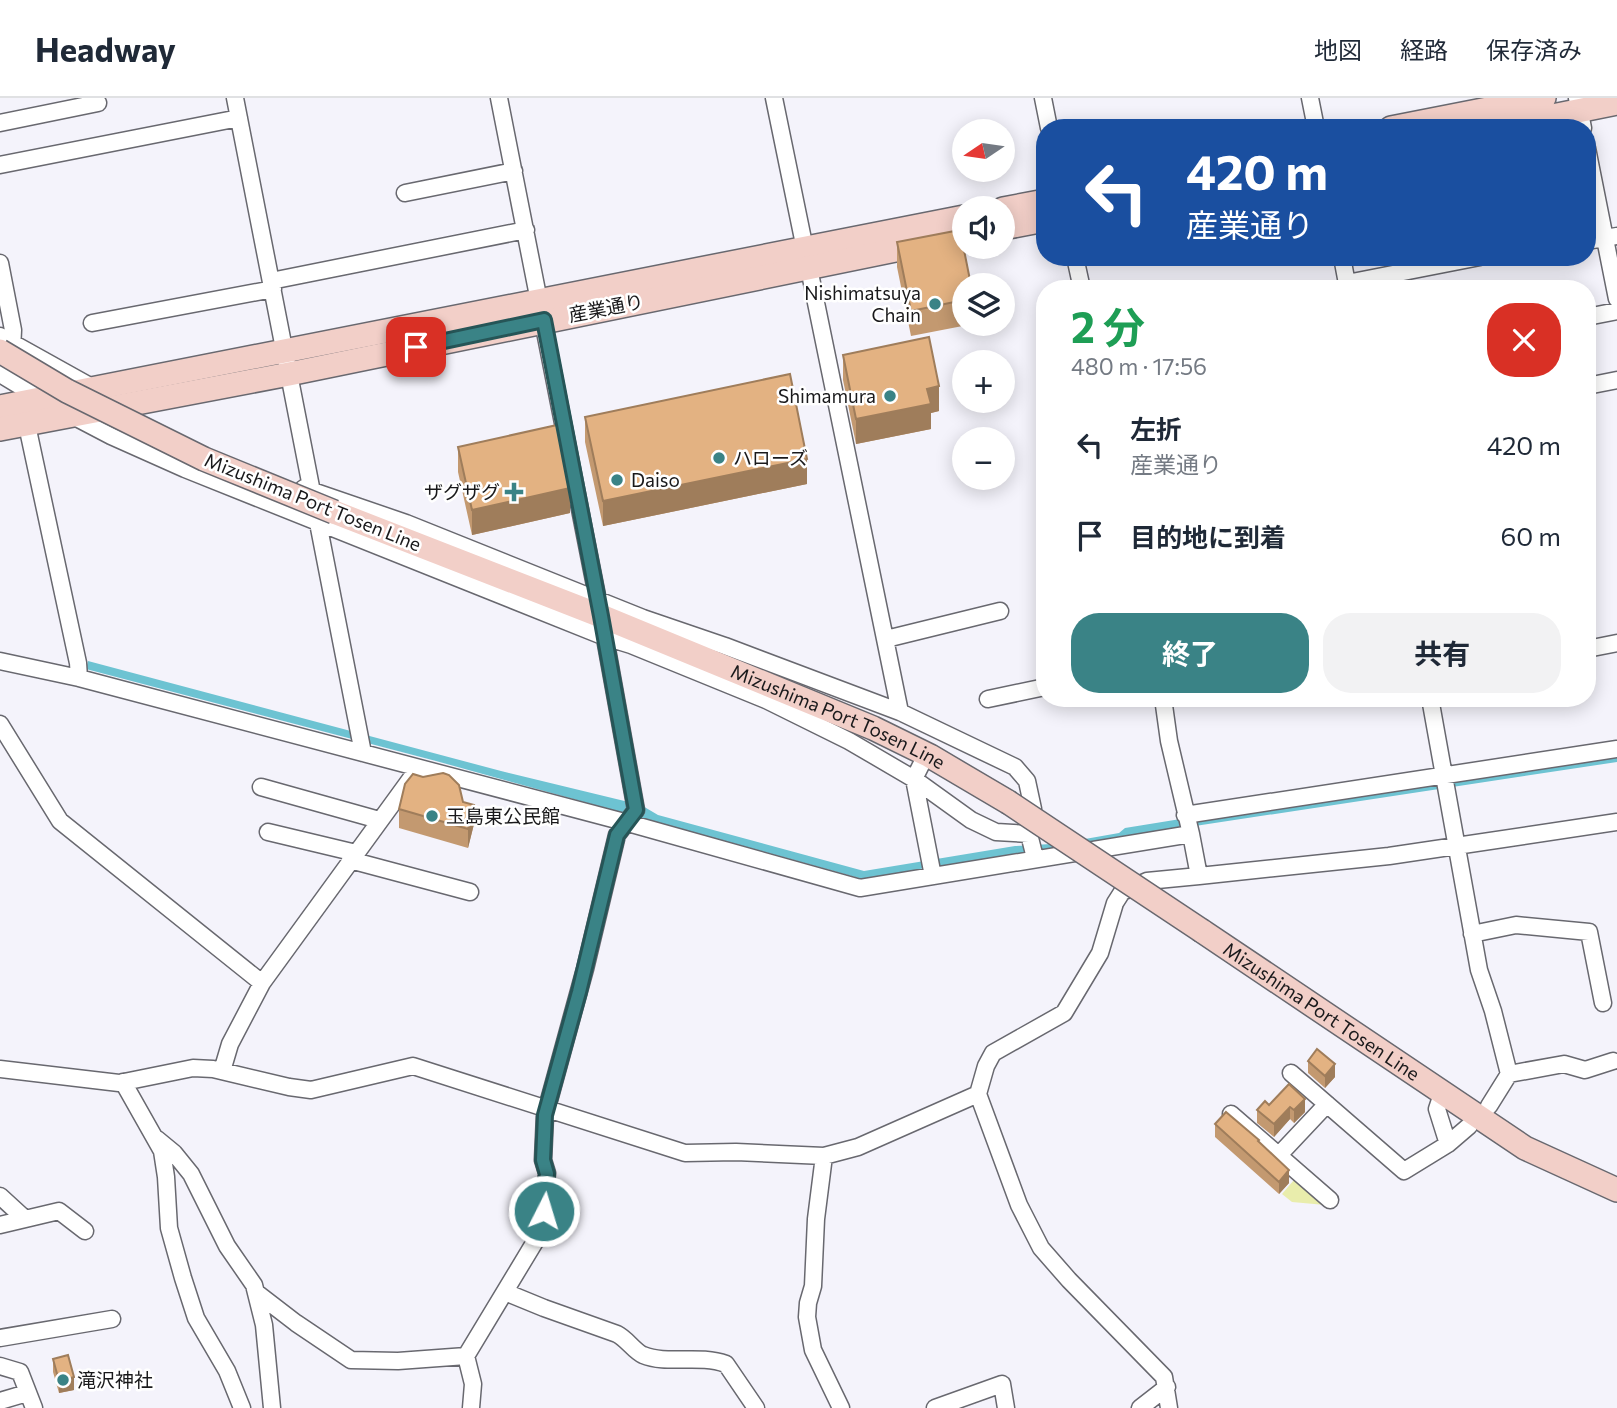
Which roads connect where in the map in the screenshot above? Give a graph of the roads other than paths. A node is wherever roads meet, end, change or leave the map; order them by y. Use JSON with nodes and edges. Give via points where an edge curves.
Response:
{"nodes":[{"id":1,"x":235,"y":98,"type":"edge"},
{"id":2,"x":499,"y":98,"type":"edge"},
{"id":3,"x":774,"y":98,"type":"edge"},
{"id":4,"x":1044,"y":98,"type":"edge"},
{"id":5,"x":1310,"y":98,"type":"edge"},
{"id":6,"x":1545,"y":98,"type":"edge"},
{"id":7,"x":98,"y":103,"type":"dead end"},
{"id":8,"x":1617,"y":103,"type":"edge"},
{"id":9,"x":1580,"y":112,"type":"edge"},
{"id":10,"x":239,"y":118,"type":"junction"},
{"id":11,"x":1048,"y":119,"type":"edge"},
{"id":12,"x":1314,"y":119,"type":"edge"},
{"id":13,"x":1437,"y":119,"type":"edge"},
{"id":14,"x":1542,"y":119,"type":"edge"},
{"id":15,"x":0,"y":123,"type":"edge"},
{"id":16,"x":0,"y":165,"type":"edge"},
{"id":17,"x":514,"y":171,"type":"junction"},
{"id":18,"x":1596,"y":181,"type":"edge"},
{"id":19,"x":405,"y":193,"type":"dead end"},
{"id":20,"x":1036,"y":203,"type":"edge"},
{"id":21,"x":1015,"y":207,"type":"edge"},
{"id":22,"x":952,"y":220,"type":"edge"},
{"id":23,"x":1036,"y":222,"type":"edge"},
{"id":24,"x":1015,"y":226,"type":"edge"},
{"id":25,"x":526,"y":230,"type":"junction"},
{"id":26,"x":1611,"y":237,"type":"edge"},
{"id":27,"x":952,"y":238,"type":"edge"},
{"id":28,"x":806,"y":259,"type":"junction"},
{"id":29,"x":0,"y":263,"type":"edge"},
{"id":30,"x":1439,"y":266,"type":"edge"},
{"id":31,"x":1375,"y":280,"type":"edge"},
{"id":32,"x":272,"y":285,"type":"junction"},
{"id":33,"x":1617,"y":299,"type":"edge"},
{"id":34,"x":542,"y":310,"type":"junction"},
{"id":35,"x":1617,"y":311,"type":"edge"},
{"id":36,"x":1596,"y":315,"type":"edge"},
{"id":37,"x":92,"y":323,"type":"dead end"},
{"id":38,"x":4,"y":344,"type":"edge"},
{"id":39,"x":285,"y":351,"type":"junction"},
{"id":40,"x":0,"y":374,"type":"edge"},
{"id":41,"x":289,"y":374,"type":"junction"},
{"id":42,"x":1617,"y":380,"type":"edge"},
{"id":43,"x":1596,"y":384,"type":"edge"},
{"id":44,"x":93,"y":387,"type":"junction"},
{"id":45,"x":21,"y":403,"type":"edge"},
{"id":46,"x":122,"y":407,"type":"junction"},
{"id":47,"x":69,"y":414,"type":"junction"},
{"id":48,"x":0,"y":429,"type":"edge"},
{"id":49,"x":314,"y":492,"type":"junction"},
{"id":50,"x":327,"y":518,"type":"junction"},
{"id":51,"x":1000,"y":611,"type":"dead end"},
{"id":52,"x":601,"y":618,"type":"junction"},
{"id":53,"x":886,"y":639,"type":"junction"},
{"id":54,"x":1617,"y":643,"type":"edge"},
{"id":55,"x":1596,"y":647,"type":"edge"},
{"id":56,"x":0,"y":661,"type":"edge"},
{"id":57,"x":79,"y":678,"type":"junction"},
{"id":58,"x":1036,"y":689,"type":"edge"},
{"id":59,"x":988,"y":699,"type":"dead end"},
{"id":60,"x":1164,"y":707,"type":"edge"},
{"id":61,"x":1432,"y":707,"type":"edge"},
{"id":62,"x":900,"y":712,"type":"junction"},
{"id":63,"x":0,"y":724,"type":"edge"},
{"id":64,"x":1617,"y":749,"type":"edge"},
{"id":65,"x":363,"y":753,"type":"junction"},
{"id":66,"x":418,"y":768,"type":"junction"},
{"id":67,"x":917,"y":772,"type":"junction"},
{"id":68,"x":1446,"y":774,"type":"junction"},
{"id":69,"x":261,"y":787,"type":"dead end"},
{"id":70,"x":1185,"y":815,"type":"junction"},
{"id":71,"x":380,"y":820,"type":"junction"},
{"id":72,"x":1617,"y":822,"type":"edge"},
{"id":73,"x":628,"y":823,"type":"junction"},
{"id":74,"x":268,"y":832,"type":"dead end"},
{"id":75,"x":1029,"y":834,"type":"junction"},
{"id":76,"x":1191,"y":834,"type":"junction"},
{"id":77,"x":1456,"y":847,"type":"junction"},
{"id":78,"x":353,"y":857,"type":"junction"},
{"id":79,"x":1035,"y":858,"type":"junction"},
{"id":80,"x":933,"y":876,"type":"junction"},
{"id":81,"x":1199,"y":876,"type":"junction"},
{"id":82,"x":470,"y":892,"type":"dead end"},
{"id":83,"x":1472,"y":934,"type":"junction"},
{"id":84,"x":262,"y":983,"type":"junction"},
{"id":85,"x":1603,"y":1003,"type":"dead end"},
{"id":86,"x":1613,"y":1061,"type":"dead end"},
{"id":87,"x":0,"y":1069,"type":"edge"},
{"id":88,"x":222,"y":1071,"type":"junction"},
{"id":89,"x":1291,"y":1073,"type":"dead end"},
{"id":90,"x":1509,"y":1074,"type":"junction"},
{"id":91,"x":123,"y":1082,"type":"junction"},
{"id":92,"x":978,"y":1094,"type":"junction"},
{"id":93,"x":1442,"y":1094,"type":"junction"},
{"id":94,"x":1327,"y":1104,"type":"junction"},
{"id":95,"x":1489,"y":1106,"type":"dead end"},
{"id":96,"x":549,"y":1108,"type":"junction"},
{"id":97,"x":1231,"y":1114,"type":"edge"},
{"id":98,"x":1469,"y":1126,"type":"dead end"},
{"id":99,"x":150,"y":1132,"type":"junction"},
{"id":100,"x":1448,"y":1144,"type":"junction"},
{"id":101,"x":1279,"y":1155,"type":"junction"},
{"id":102,"x":824,"y":1156,"type":"junction"},
{"id":103,"x":1617,"y":1190,"type":"edge"},
{"id":104,"x":0,"y":1196,"type":"edge"},
{"id":105,"x":1330,"y":1200,"type":"dead end"},
{"id":106,"x":24,"y":1218,"type":"junction"},
{"id":107,"x":0,"y":1225,"type":"edge"},
{"id":108,"x":85,"y":1231,"type":"dead end"},
{"id":109,"x":505,"y":1292,"type":"junction"},
{"id":110,"x":257,"y":1293,"type":"junction"},
{"id":111,"x":112,"y":1320,"type":"dead end"},
{"id":112,"x":0,"y":1338,"type":"edge"},
{"id":113,"x":466,"y":1356,"type":"junction"},
{"id":114,"x":0,"y":1366,"type":"edge"},
{"id":115,"x":1167,"y":1387,"type":"junction"},
{"id":116,"x":27,"y":1393,"type":"junction"},
{"id":117,"x":0,"y":1401,"type":"edge"},
{"id":118,"x":34,"y":1408,"type":"edge"},
{"id":119,"x":242,"y":1408,"type":"edge"},
{"id":120,"x":272,"y":1408,"type":"edge"},
{"id":121,"x":471,"y":1408,"type":"edge"},
{"id":122,"x":756,"y":1408,"type":"edge"},
{"id":123,"x":841,"y":1408,"type":"edge"},
{"id":124,"x":935,"y":1408,"type":"edge"},
{"id":125,"x":1006,"y":1408,"type":"edge"},
{"id":126,"x":1140,"y":1408,"type":"edge"},
{"id":127,"x":1169,"y":1408,"type":"edge"}],
"edges":[{"from":1,"to":10,"type":"street"},
{"from":2,"to":17,"type":"street"},
{"from":3,"to":28,"type":"street"},
{"from":4,"to":11,"type":"street"},
{"from":5,"to":12,"type":"street"},
{"from":6,"to":13,"type":"street"},
{"from":7,"to":15,"type":"street"},
{"from":8,"to":9,"type":"street"},
{"from":9,"to":14,"type":"street"},
{"from":10,"to":16,"type":"street"},
{"from":10,"to":32,"type":"street"},
{"from":17,"to":19,"type":"street"},
{"from":17,"to":25,"type":"street"},
{"from":18,"to":26,"type":"street"},
{"from":20,"to":21,"type":"street"},
{"from":22,"to":28,"type":"street","name":"産業通り"},
{"from":23,"to":24,"type":"street"},
{"from":25,"to":32,"type":"street"},
{"from":25,"to":34,"type":"street"},
{"from":26,"to":33,"type":"street"},
{"from":27,"to":28,"type":"street","name":"産業通り"},
{"from":28,"to":34,"type":"street","name":"産業通り"},
{"from":28,"to":53,"type":"street"},
{"from":29,"to":38,"type":"street","via":[[13,330]]},
{"from":30,"to":31,"type":"street"},
{"from":32,"to":37,"type":"street"},
{"from":32,"to":39,"type":"street"},
{"from":34,"to":39,"type":"street","name":"産業通り"},
{"from":34,"to":41,"type":"street","name":"産業通り"},
{"from":34,"to":52,"type":"street"},
{"from":35,"to":36,"type":"street"},
{"from":38,"to":44,"type":"street"},
{"from":38,"to":45,"type":"street"},
{"from":38,"to":50,"type":"street","name":"Mizushima Port Tosen Line","bridge":true,"via":[[67,391]]},
{"from":39,"to":41,"type":"street"},
{"from":39,"to":44,"type":"street","name":"産業通り"},
{"from":40,"to":45,"type":"street"},
{"from":41,"to":46,"type":"street","name":"産業通り"},
{"from":41,"to":49,"type":"street"},
{"from":42,"to":43,"type":"street"},
{"from":44,"to":45,"type":"street","name":"産業通り"},
{"from":44,"to":46,"type":"street"},
{"from":45,"to":47,"type":"street","name":"産業通り"},
{"from":45,"to":48,"type":"street","name":"産業通り"},
{"from":45,"to":57,"type":"street"},
{"from":46,"to":47,"type":"street","name":"産業通り"},
{"from":46,"to":49,"type":"street","via":[[163,429]]},
{"from":47,"to":50,"type":"street","via":[[111,436]]},
{"from":49,"to":50,"type":"street"},
{"from":49,"to":52,"type":"street","via":[[406,523]]},
{"from":50,"to":52,"type":"street","name":"Mizushima Port Tosen Line"},
{"from":50,"to":65,"type":"street"},
{"from":51,"to":53,"type":"street"},
{"from":52,"to":62,"type":"street","via":[[643,618]]},
{"from":52,"to":67,"type":"street","via":[[631,645],[766,701]]},
{"from":52,"to":73,"type":"street","via":[[636,810]]},
{"from":52,"to":93,"type":"street","name":"Mizushima Port Tosen Line","bridge":true,"via":[[873,728],[930,757],[1008,802]]},
{"from":53,"to":62,"type":"street"},
{"from":54,"to":55,"type":"street"},
{"from":56,"to":57,"type":"street"},
{"from":57,"to":65,"type":"street"},
{"from":58,"to":59,"type":"street"},
{"from":60,"to":70,"type":"street"},
{"from":61,"to":68,"type":"street"},
{"from":62,"to":75,"type":"street","via":[[935,736],[1015,767],[1027,780],[1033,809]]},
{"from":63,"to":84,"type":"street","via":[[60,821]]},
{"from":64,"to":68,"type":"street"},
{"from":65,"to":66,"type":"street"},
{"from":66,"to":71,"type":"street"},
{"from":66,"to":73,"type":"street"},
{"from":67,"to":75,"type":"street","via":[[971,820],[996,832]]},
{"from":67,"to":80,"type":"street"},
{"from":68,"to":70,"type":"street"},
{"from":68,"to":77,"type":"street"},
{"from":69,"to":71,"type":"street"},
{"from":70,"to":76,"type":"street"},
{"from":71,"to":78,"type":"street"},
{"from":72,"to":77,"type":"street"},
{"from":73,"to":80,"type":"street","via":[[860,888]]},
{"from":73,"to":96,"type":"street","via":[[617,835]]},
{"from":74,"to":78,"type":"street"},
{"from":75,"to":79,"type":"street"},
{"from":76,"to":79,"type":"street"},
{"from":76,"to":81,"type":"street"},
{"from":77,"to":81,"type":"street"},
{"from":77,"to":83,"type":"street"},
{"from":78,"to":82,"type":"street"},
{"from":78,"to":84,"type":"street"},
{"from":79,"to":80,"type":"street"},
{"from":81,"to":92,"type":"street","via":[[1147,881],[1122,892],[1100,953],[1065,1013],[993,1053]]},
{"from":83,"to":85,"type":"street","via":[[1516,925],[1590,932]]},
{"from":83,"to":90,"type":"street"},
{"from":84,"to":88,"type":"street","via":[[230,1044]]},
{"from":86,"to":90,"type":"street","via":[[1585,1070],[1564,1064]]},
{"from":87,"to":91,"type":"street"},
{"from":88,"to":91,"type":"street","via":[[192,1068]]},
{"from":88,"to":96,"type":"street","via":[[311,1090],[413,1066]]},
{"from":89,"to":94,"type":"street"},
{"from":90,"to":95,"type":"street"},
{"from":91,"to":99,"type":"street"},
{"from":92,"to":102,"type":"street","via":[[858,1147]]},
{"from":92,"to":115,"type":"street","via":[[1019,1205],[1041,1248],[1164,1377]]},
{"from":93,"to":100,"type":"street","via":[[1437,1109]]},
{"from":93,"to":103,"type":"street","name":"Mizushima Port Tosen Line","via":[[1525,1147]]},
{"from":94,"to":100,"type":"street","via":[[1404,1171]]},
{"from":94,"to":101,"type":"street"},
{"from":96,"to":102,"type":"street","via":[[685,1153]]},
{"from":96,"to":109,"type":"street","via":[[545,1115],[543,1160],[547,1174],[542,1230]]},
{"from":97,"to":101,"type":"street"},
{"from":98,"to":100,"type":"street"},
{"from":99,"to":110,"type":"street","via":[[191,1174]]},
{"from":99,"to":119,"type":"street","via":[[162,1151],[169,1228],[196,1318],[221,1359]]},
{"from":101,"to":105,"type":"street"},
{"from":102,"to":123,"type":"street","via":[[807,1317],[813,1350]]},
{"from":104,"to":106,"type":"street"},
{"from":106,"to":107,"type":"street"},
{"from":106,"to":108,"type":"street","via":[[59,1211]]},
{"from":109,"to":113,"type":"street"},
{"from":109,"to":122,"type":"street","via":[[617,1334],[640,1354],[726,1364]]},
{"from":110,"to":113,"type":"street","via":[[351,1360]]},
{"from":110,"to":120,"type":"street"},
{"from":111,"to":112,"type":"street"},
{"from":113,"to":121,"type":"street","via":[[473,1384]]},
{"from":114,"to":116,"type":"street","via":[[20,1372]]},
{"from":115,"to":126,"type":"street"},
{"from":115,"to":127,"type":"street"},
{"from":116,"to":117,"type":"street"},
{"from":116,"to":118,"type":"street"},
{"from":124,"to":125,"type":"street","via":[[1002,1384]]}]}
